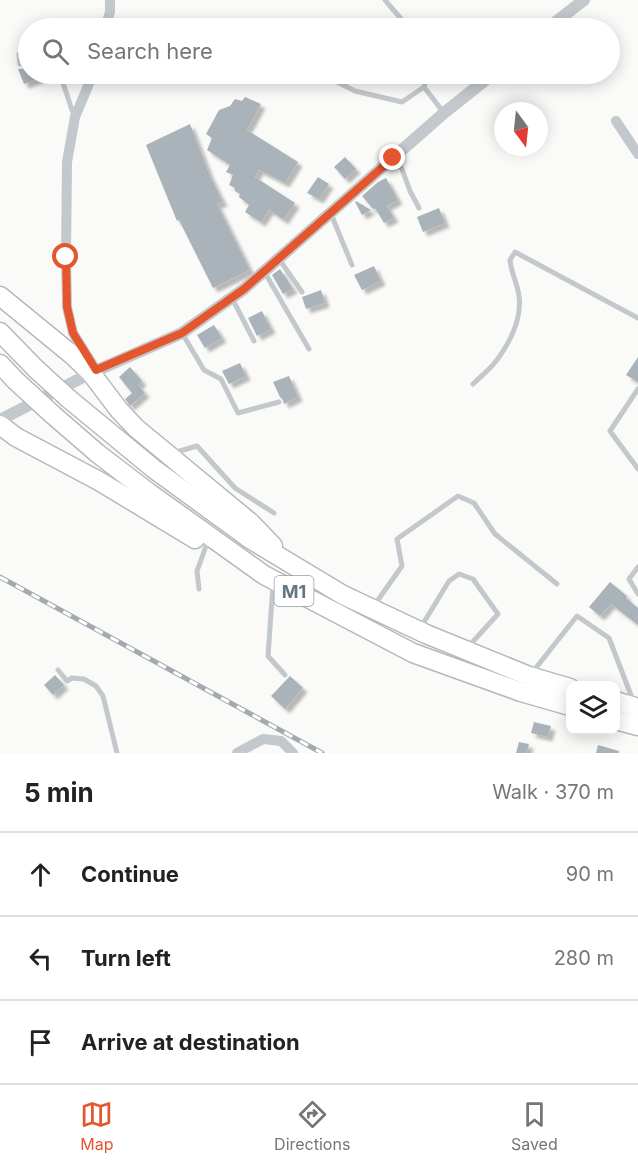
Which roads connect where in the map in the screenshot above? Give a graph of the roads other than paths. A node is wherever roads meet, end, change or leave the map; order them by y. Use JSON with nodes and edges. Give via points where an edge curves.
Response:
{"nodes":[{"id":1,"x":110,"y":0,"type":"edge"},
{"id":2,"x":385,"y":0,"type":"edge"},
{"id":3,"x":584,"y":0,"type":"edge"},
{"id":4,"x":108,"y":18,"type":"edge"},
{"id":5,"x":400,"y":18,"type":"edge"},
{"id":6,"x":561,"y":18,"type":"edge"},
{"id":7,"x":63,"y":84,"type":"edge"},
{"id":8,"x":89,"y":84,"type":"edge"},
{"id":9,"x":341,"y":84,"type":"edge"},
{"id":10,"x":425,"y":84,"type":"edge"},
{"id":11,"x":479,"y":84,"type":"edge"},
{"id":12,"x":424,"y":87,"type":"junction"},
{"id":13,"x":444,"y":112,"type":"junction"},
{"id":14,"x":75,"y":117,"type":"junction"},
{"id":15,"x":616,"y":121,"type":"dead end"},
{"id":16,"x":638,"y":154,"type":"edge"},
{"id":17,"x":393,"y":158,"type":"junction"},
{"id":18,"x":419,"y":208,"type":"dead end"},
{"id":19,"x":331,"y":213,"type":"junction"},
{"id":20,"x":278,"y":259,"type":"junction"},
{"id":21,"x":352,"y":265,"type":"dead end"},
{"id":22,"x":264,"y":272,"type":"junction"},
{"id":23,"x":302,"y":292,"type":"dead end"},
{"id":24,"x":0,"y":296,"type":"edge"},
{"id":25,"x":232,"y":298,"type":"junction"},
{"id":26,"x":638,"y":318,"type":"edge"},
{"id":27,"x":0,"y":332,"type":"edge"},
{"id":28,"x":182,"y":333,"type":"junction"},
{"id":29,"x":254,"y":341,"type":"dead end"},
{"id":30,"x":309,"y":349,"type":"dead end"},
{"id":31,"x":0,"y":364,"type":"edge"},
{"id":32,"x":93,"y":371,"type":"junction"},
{"id":33,"x":473,"y":384,"type":"dead end"},
{"id":34,"x":638,"y":389,"type":"edge"},
{"id":35,"x":279,"y":402,"type":"dead end"},
{"id":36,"x":0,"y":423,"type":"edge"},
{"id":37,"x":169,"y":454,"type":"junction"},
{"id":38,"x":638,"y":470,"type":"edge"},
{"id":39,"x":274,"y":513,"type":"dead end"},
{"id":40,"x":206,"y":546,"type":"junction"},
{"id":41,"x":281,"y":557,"type":"junction"},
{"id":42,"x":638,"y":567,"type":"edge"},
{"id":43,"x":269,"y":578,"type":"junction"},
{"id":44,"x":557,"y":584,"type":"dead end"},
{"id":45,"x":199,"y":589,"type":"dead end"},
{"id":46,"x":638,"y":594,"type":"edge"},
{"id":47,"x":372,"y":609,"type":"junction"},
{"id":48,"x":418,"y":631,"type":"junction"},
{"id":49,"x":465,"y":650,"type":"junction"},
{"id":50,"x":58,"y":670,"type":"dead end"},
{"id":51,"x":285,"y":675,"type":"dead end"},
{"id":52,"x":529,"y":676,"type":"junction"},
{"id":53,"x":566,"y":687,"type":"edge"},
{"id":54,"x":620,"y":702,"type":"edge"},
{"id":55,"x":566,"y":705,"type":"edge"},
{"id":56,"x":637,"y":707,"type":"edge"},
{"id":57,"x":620,"y":721,"type":"edge"},
{"id":58,"x":638,"y":726,"type":"edge"},
{"id":59,"x":117,"y":753,"type":"edge"},
{"id":60,"x":237,"y":753,"type":"edge"},
{"id":61,"x":293,"y":753,"type":"edge"}],
"edges":[{"from":1,"to":4,"type":"street"},
{"from":2,"to":5,"type":"lane"},
{"from":3,"to":6,"type":"street"},
{"from":7,"to":14,"type":"lane"},
{"from":8,"to":14,"type":"street"},
{"from":9,"to":12,"type":"lane","via":[[402,102]]},
{"from":10,"to":12,"type":"lane"},
{"from":11,"to":13,"type":"street"},
{"from":12,"to":13,"type":"lane"},
{"from":13,"to":17,"type":"street"},
{"from":14,"to":32,"type":"street","via":[[67,162],[67,307],[73,333]]},
{"from":15,"to":16,"type":"street"},
{"from":17,"to":18,"type":"lane"},
{"from":17,"to":19,"type":"street"},
{"from":19,"to":20,"type":"street"},
{"from":19,"to":21,"type":"lane"},
{"from":20,"to":22,"type":"street"},
{"from":20,"to":23,"type":"lane"},
{"from":22,"to":25,"type":"street"},
{"from":22,"to":30,"type":"lane"},
{"from":24,"to":32,"type":"highway"},
{"from":25,"to":28,"type":"street"},
{"from":25,"to":29,"type":"lane"},
{"from":26,"to":33,"type":"lane","via":[[515,252],[510,260],[519,295],[519,315],[499,358]]},
{"from":27,"to":41,"type":"highway","number":"M1","bridge":true,"via":[[69,399],[154,469]]},
{"from":28,"to":32,"type":"street"},
{"from":28,"to":35,"type":"lane","via":[[204,370],[221,380],[238,413]]},
{"from":31,"to":43,"type":"highway","number":"M1","bridge":true,"via":[[97,453]]},
{"from":32,"to":36,"type":"street"},
{"from":32,"to":37,"type":"highway","via":[[127,420]]},
{"from":34,"to":38,"type":"lane","via":[[610,431]]},
{"from":36,"to":40,"type":"highway","via":[[16,437],[99,481]]},
{"from":37,"to":39,"type":"lane","via":[[197,446],[235,488]]},
{"from":37,"to":41,"type":"highway","via":[[260,531]]},
{"from":40,"to":43,"type":"highway"},
{"from":40,"to":45,"type":"lane","via":[[197,572]]},
{"from":41,"to":47,"type":"highway","number":"M1"},
{"from":42,"to":46,"type":"lane","via":[[629,579]]},
{"from":43,"to":51,"type":"lane","via":[[268,656]]},
{"from":43,"to":55,"type":"highway","number":"M1","via":[[413,653]]},
{"from":44,"to":47,"type":"lane","via":[[495,534],[474,503],[458,496],[397,539],[402,566]]},
{"from":47,"to":48,"type":"highway","number":"M1"},
{"from":48,"to":49,"type":"highway","number":"M1"},
{"from":48,"to":49,"type":"lane","via":[[449,581],[459,574],[473,579],[498,614]]},
{"from":49,"to":52,"type":"highway","number":"M1"},
{"from":50,"to":59,"type":"lane","via":[[67,681],[84,679],[104,696]]},
{"from":52,"to":53,"type":"highway","number":"M1"},
{"from":52,"to":56,"type":"lane","via":[[577,616],[609,638]]},
{"from":54,"to":56,"type":"highway"},
{"from":57,"to":58,"type":"highway"},
{"from":60,"to":61,"type":"street","via":[[264,740],[281,741]]}]}
